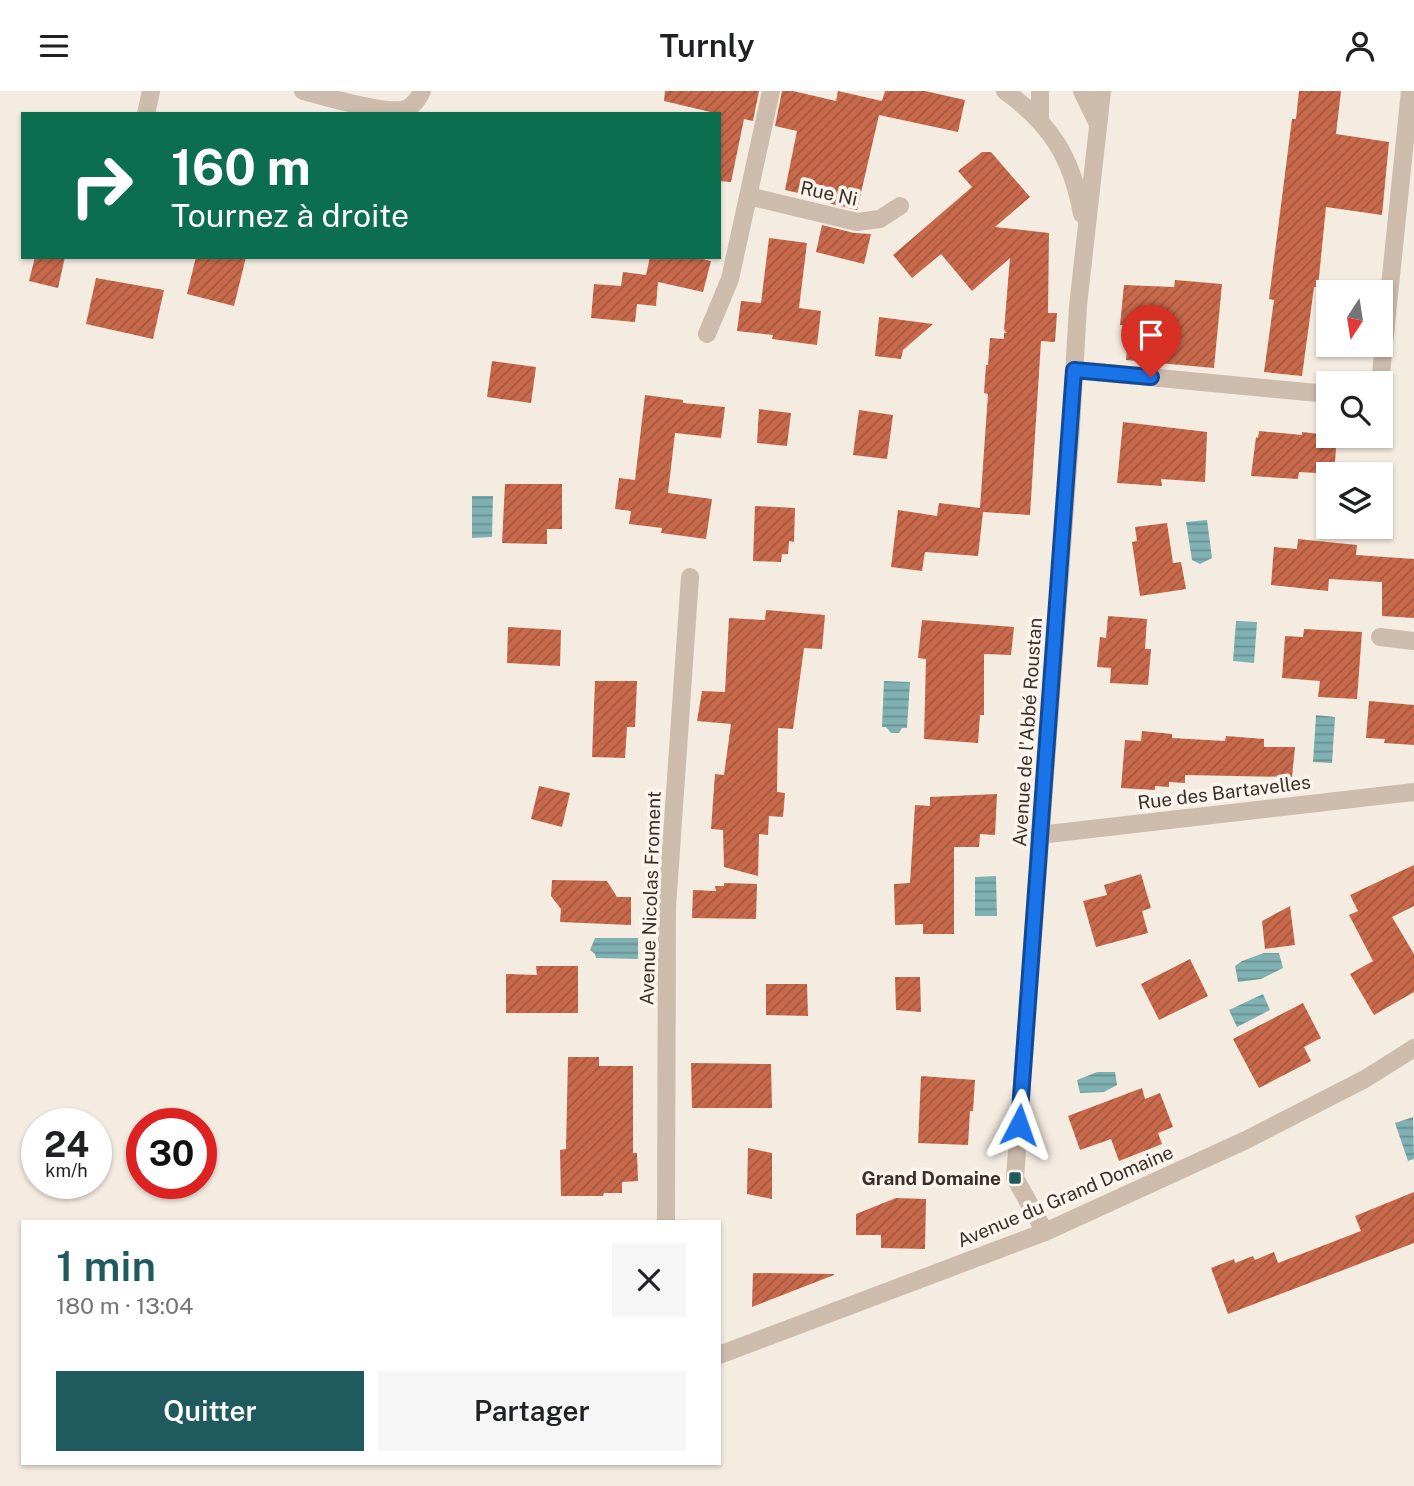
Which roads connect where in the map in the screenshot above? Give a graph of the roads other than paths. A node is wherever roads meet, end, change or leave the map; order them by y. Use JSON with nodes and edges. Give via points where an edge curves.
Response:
{"nodes":[{"id":1,"x":152,"y":91,"type":"edge"},
{"id":2,"x":303,"y":91,"type":"edge"},
{"id":3,"x":422,"y":91,"type":"edge"},
{"id":4,"x":771,"y":91,"type":"edge"},
{"id":5,"x":1005,"y":91,"type":"edge"},
{"id":6,"x":1040,"y":91,"type":"edge"},
{"id":7,"x":1082,"y":91,"type":"edge"},
{"id":8,"x":1102,"y":91,"type":"edge"},
{"id":9,"x":1410,"y":91,"type":"edge"},
{"id":10,"x":147,"y":112,"type":"edge"},
{"id":11,"x":1040,"y":119,"type":"junction"},
{"id":12,"x":1098,"y":125,"type":"junction"},
{"id":13,"x":748,"y":196,"type":"junction"},
{"id":14,"x":900,"y":206,"type":"dead end"},
{"id":15,"x":1085,"y":227,"type":"junction"},
{"id":16,"x":707,"y":334,"type":"dead end"},
{"id":17,"x":1074,"y":370,"type":"junction"},
{"id":18,"x":1381,"y":371,"type":"edge"},
{"id":19,"x":1316,"y":393,"type":"edge"},
{"id":20,"x":690,"y":577,"type":"dead end"},
{"id":21,"x":1380,"y":637,"type":"dead end"},
{"id":22,"x":1414,"y":641,"type":"edge"},
{"id":23,"x":1414,"y":792,"type":"edge"},
{"id":24,"x":1039,"y":835,"type":"junction"},
{"id":25,"x":1414,"y":1048,"type":"edge"},
{"id":26,"x":666,"y":1220,"type":"edge"},
{"id":27,"x":1045,"y":1232,"type":"junction"},
{"id":28,"x":721,"y":1354,"type":"edge"}],
"edges":[{"from":1,"to":10,"type":"street"},
{"from":2,"to":3,"type":"street","via":[[391,111],[407,109]]},
{"from":4,"to":13,"type":"street"},
{"from":5,"to":11,"type":"street","name":"Avenue de l'Abbé Roustan"},
{"from":6,"to":11,"type":"street"},
{"from":7,"to":12,"type":"street"},
{"from":8,"to":12,"type":"street","name":"Avenue de l'Abbé Roustan"},
{"from":9,"to":18,"type":"street"},
{"from":11,"to":15,"type":"street","name":"Avenue de l'Abbé Roustan","via":[[1077,184]]},
{"from":12,"to":15,"type":"street","name":"Avenue de l'Abbé Roustan"},
{"from":13,"to":14,"type":"street","name":"Rue Ni","via":[[857,222],[880,219]]},
{"from":13,"to":16,"type":"street","via":[[730,279]]},
{"from":15,"to":17,"type":"street","name":"Avenue de l'Abbé Roustan"},
{"from":17,"to":19,"type":"street"},
{"from":17,"to":24,"type":"street","name":"Avenue de l'Abbé Roustan"},
{"from":20,"to":26,"type":"street","name":"Avenue Nicolas Froment","via":[[667,907]]},
{"from":21,"to":22,"type":"street"},
{"from":23,"to":24,"type":"street","name":"Rue des Bartavelles"},
{"from":24,"to":27,"type":"street","name":"Avenue de l'Abbé Roustan","via":[[1015,1178]]},
{"from":25,"to":27,"type":"street","name":"Avenue du Grand Domaine","via":[[1365,1079],[1246,1140]]},
{"from":27,"to":28,"type":"street","name":"Avenue du Grand Domaine"}]}
